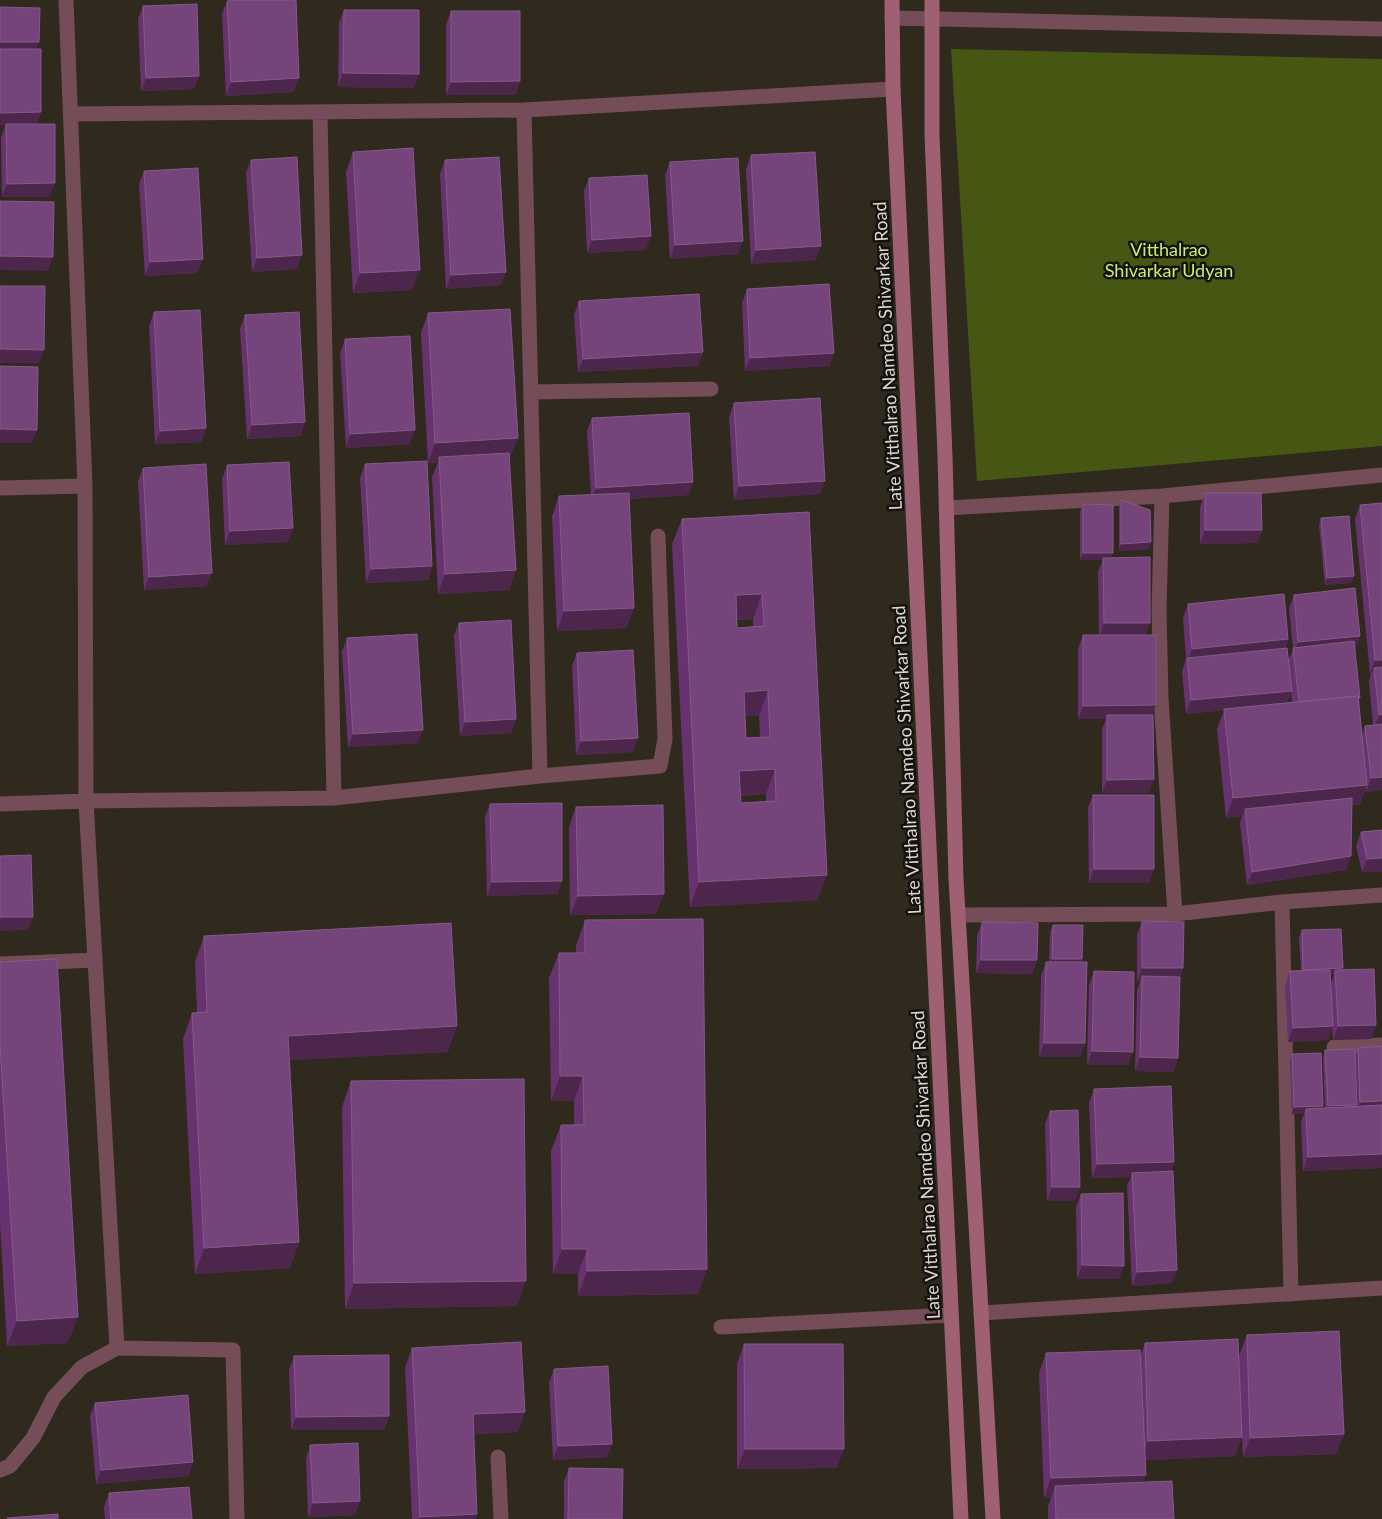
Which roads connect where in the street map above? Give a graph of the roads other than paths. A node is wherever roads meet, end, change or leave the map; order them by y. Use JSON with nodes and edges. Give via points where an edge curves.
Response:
{"nodes":[{"id":1,"x":66,"y":0,"type":"edge"},
{"id":2,"x":892,"y":0,"type":"edge"},
{"id":3,"x":932,"y":0,"type":"edge"},
{"id":4,"x":892,"y":18,"type":"junction"},
{"id":5,"x":932,"y":20,"type":"junction"},
{"id":6,"x":1382,"y":29,"type":"edge"},
{"id":7,"x":893,"y":89,"type":"junction"},
{"id":8,"x":524,"y":110,"type":"junction"},
{"id":9,"x":320,"y":112,"type":"junction"},
{"id":10,"x":71,"y":114,"type":"junction"},
{"id":11,"x":711,"y":389,"type":"dead end"},
{"id":12,"x":531,"y":392,"type":"junction"},
{"id":13,"x":1382,"y":475,"type":"edge"},
{"id":14,"x":85,"y":486,"type":"junction"},
{"id":15,"x":0,"y":488,"type":"edge"},
{"id":16,"x":1162,"y":496,"type":"junction"},
{"id":17,"x":946,"y":508,"type":"junction"},
{"id":18,"x":658,"y":536,"type":"dead end"},
{"id":19,"x":540,"y":776,"type":"junction"},
{"id":20,"x":334,"y":798,"type":"junction"},
{"id":21,"x":86,"y":801,"type":"junction"},
{"id":22,"x":0,"y":804,"type":"edge"},
{"id":23,"x":1382,"y":895,"type":"edge"},
{"id":24,"x":1282,"y":902,"type":"junction"},
{"id":25,"x":1175,"y":914,"type":"junction"},
{"id":26,"x":958,"y":915,"type":"junction"},
{"id":27,"x":95,"y":960,"type":"junction"},
{"id":28,"x":0,"y":964,"type":"edge"},
{"id":29,"x":1382,"y":1045,"type":"edge"},
{"id":30,"x":1334,"y":1047,"type":"edge"},
{"id":31,"x":1382,"y":1288,"type":"edge"},
{"id":32,"x":1291,"y":1294,"type":"junction"},
{"id":33,"x":981,"y":1313,"type":"junction"},
{"id":34,"x":951,"y":1315,"type":"junction"},
{"id":35,"x":721,"y":1327,"type":"dead end"},
{"id":36,"x":117,"y":1348,"type":"junction"},
{"id":37,"x":498,"y":1457,"type":"dead end"},
{"id":38,"x":0,"y":1470,"type":"edge"},
{"id":39,"x":237,"y":1519,"type":"edge"},
{"id":40,"x":501,"y":1519,"type":"edge"},
{"id":41,"x":961,"y":1519,"type":"edge"},
{"id":42,"x":993,"y":1519,"type":"edge"}],
"edges":[{"from":1,"to":10,"type":"street"},
{"from":2,"to":4,"type":"main road","name":"Late Vitthalrao Namdeo Shivarkar Road"},
{"from":3,"to":5,"type":"main road"},
{"from":4,"to":5,"type":"street"},
{"from":4,"to":7,"type":"main road","name":"Late Vitthalrao Namdeo Shivarkar Road"},
{"from":5,"to":6,"type":"street"},
{"from":5,"to":17,"type":"main road","via":[[932,135]]},
{"from":7,"to":8,"type":"street"},
{"from":7,"to":34,"type":"main road","name":"Late Vitthalrao Namdeo Shivarkar Road"},
{"from":8,"to":9,"type":"street"},
{"from":8,"to":12,"type":"street"},
{"from":9,"to":10,"type":"street"},
{"from":9,"to":20,"type":"street"},
{"from":10,"to":14,"type":"street"},
{"from":11,"to":12,"type":"street"},
{"from":12,"to":19,"type":"street"},
{"from":13,"to":16,"type":"street"},
{"from":14,"to":15,"type":"street"},
{"from":14,"to":21,"type":"street"},
{"from":16,"to":17,"type":"street"},
{"from":16,"to":25,"type":"street","via":[[1161,679]]},
{"from":17,"to":26,"type":"main road"},
{"from":18,"to":19,"type":"street","via":[[665,739],[660,766]]},
{"from":19,"to":20,"type":"street"},
{"from":20,"to":21,"type":"street"},
{"from":21,"to":22,"type":"street"},
{"from":21,"to":27,"type":"street"},
{"from":23,"to":24,"type":"street"},
{"from":24,"to":25,"type":"street"},
{"from":24,"to":32,"type":"street"},
{"from":25,"to":26,"type":"street"},
{"from":26,"to":33,"type":"main road"},
{"from":27,"to":28,"type":"street"},
{"from":27,"to":36,"type":"street"},
{"from":29,"to":30,"type":"street"},
{"from":31,"to":32,"type":"street"},
{"from":32,"to":33,"type":"street"},
{"from":33,"to":42,"type":"main road"},
{"from":34,"to":35,"type":"street"},
{"from":34,"to":41,"type":"main road","name":"Late Vitthalrao Namdeo Shivarkar Road"},
{"from":36,"to":38,"type":"street","via":[[82,1367],[54,1397],[33,1438],[10,1466]]},
{"from":36,"to":39,"type":"street","via":[[233,1350]]},
{"from":37,"to":40,"type":"street"}]}
